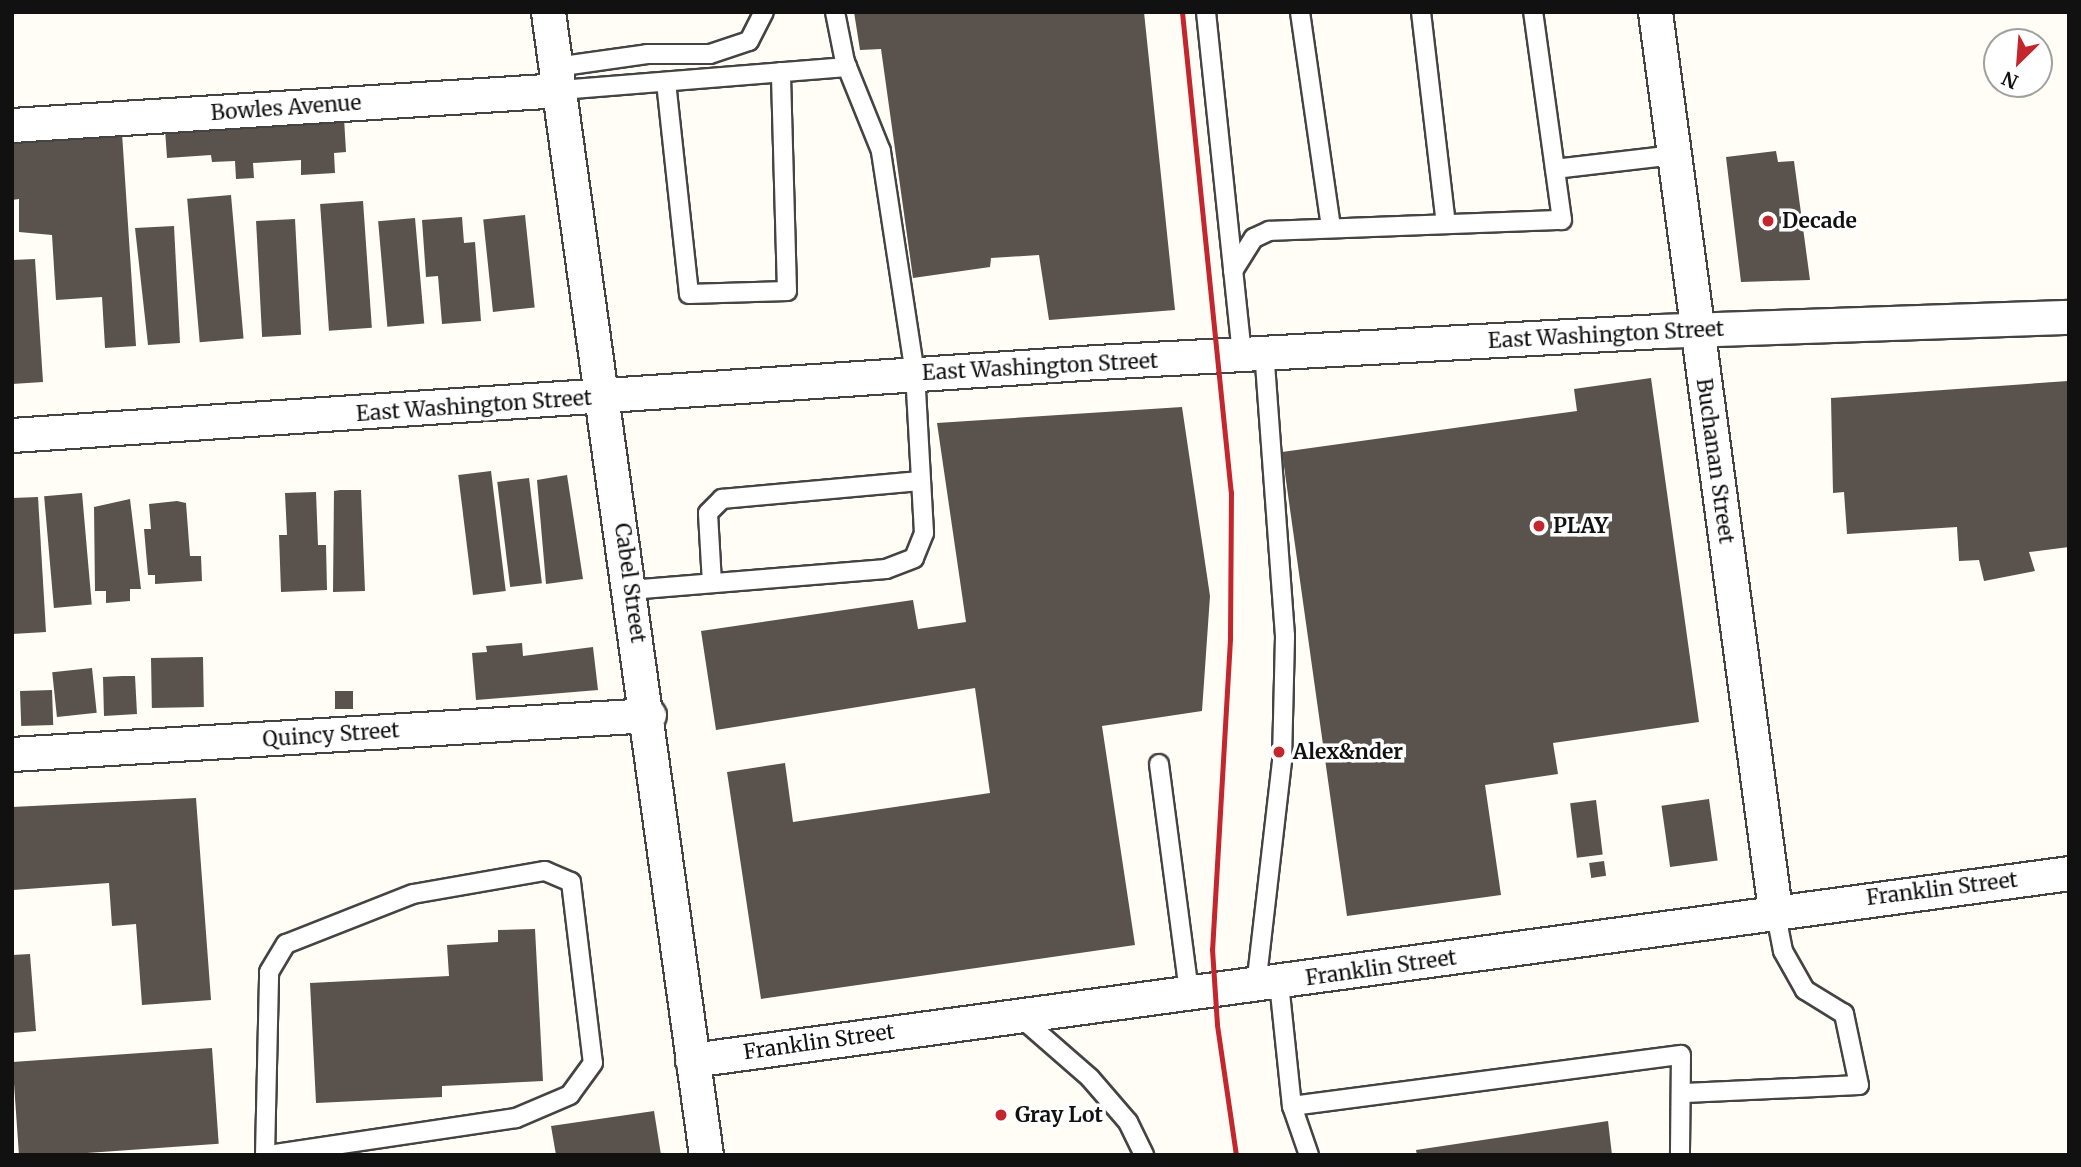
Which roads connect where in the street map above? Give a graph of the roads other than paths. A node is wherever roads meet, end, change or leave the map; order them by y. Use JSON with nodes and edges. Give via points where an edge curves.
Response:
{"nodes":[{"id":1,"x":548,"y":12,"type":"edge"},
{"id":2,"x":764,"y":12,"type":"edge"},
{"id":3,"x":835,"y":12,"type":"edge"},
{"id":4,"x":1206,"y":12,"type":"edge"},
{"id":5,"x":1300,"y":12,"type":"edge"},
{"id":6,"x":1420,"y":12,"type":"edge"},
{"id":7,"x":1533,"y":12,"type":"edge"},
{"id":8,"x":1655,"y":12,"type":"edge"},
{"id":9,"x":847,"y":67,"type":"junction"},
{"id":10,"x":781,"y":72,"type":"junction"},
{"id":11,"x":558,"y":79,"type":"junction"},
{"id":12,"x":666,"y":82,"type":"junction"},
{"id":13,"x":12,"y":125,"type":"edge"},
{"id":14,"x":1674,"y":155,"type":"junction"},
{"id":15,"x":1555,"y":169,"type":"junction"},
{"id":16,"x":1446,"y":224,"type":"junction"},
{"id":17,"x":1331,"y":227,"type":"junction"},
{"id":18,"x":1233,"y":271,"type":"junction"},
{"id":19,"x":2069,"y":317,"type":"edge"},
{"id":20,"x":1698,"y":330,"type":"junction"},
{"id":21,"x":1253,"y":354,"type":"junction"},
{"id":22,"x":915,"y":374,"type":"junction"},
{"id":23,"x":605,"y":397,"type":"junction"},
{"id":24,"x":12,"y":435,"type":"edge"},
{"id":25,"x":919,"y":481,"type":"junction"},
{"id":26,"x":712,"y":583,"type":"junction"},
{"id":27,"x":630,"y":590,"type":"junction"},
{"id":28,"x":649,"y":715,"type":"junction"},
{"id":29,"x":12,"y":754,"type":"edge"},
{"id":30,"x":1159,"y":764,"type":"dead end"},
{"id":31,"x":2069,"y":873,"type":"edge"},
{"id":32,"x":1775,"y":910,"type":"junction"},
{"id":33,"x":1268,"y":984,"type":"junction"},
{"id":34,"x":1189,"y":993,"type":"junction"},
{"id":35,"x":1017,"y":1015,"type":"junction"},
{"id":36,"x":692,"y":1060,"type":"junction"},
{"id":37,"x":1685,"y":1093,"type":"junction"},
{"id":38,"x":1292,"y":1106,"type":"junction"},
{"id":39,"x":267,"y":1155,"type":"edge"},
{"id":40,"x":706,"y":1155,"type":"edge"},
{"id":41,"x":1144,"y":1155,"type":"edge"},
{"id":42,"x":1309,"y":1155,"type":"edge"},
{"id":43,"x":1680,"y":1155,"type":"edge"}],
"edges":[{"from":1,"to":11,"type":"street","name":"Cabel Street"},
{"from":2,"to":11,"type":"lane","via":[[749,41],[710,54],[647,54]]},
{"from":3,"to":9,"type":"lane"},
{"from":4,"to":18,"type":"lane"},
{"from":5,"to":17,"type":"lane"},
{"from":6,"to":16,"type":"lane"},
{"from":7,"to":15,"type":"lane"},
{"from":8,"to":14,"type":"street","name":"Buchanan Street"},
{"from":9,"to":10,"type":"lane"},
{"from":9,"to":22,"type":"lane","via":[[881,151]]},
{"from":10,"to":12,"type":"lane"},
{"from":10,"to":12,"type":"lane","via":[[787,291],[689,294]]},
{"from":11,"to":12,"type":"lane"},
{"from":11,"to":13,"type":"street","name":"Bowles Avenue"},
{"from":11,"to":23,"type":"street","name":"Cabel Street"},
{"from":14,"to":15,"type":"lane"},
{"from":14,"to":20,"type":"street","name":"Buchanan Street"},
{"from":15,"to":16,"type":"lane","via":[[1562,220]]},
{"from":16,"to":17,"type":"lane"},
{"from":17,"to":18,"type":"lane","via":[[1269,230],[1254,238]]},
{"from":18,"to":21,"type":"lane"},
{"from":19,"to":20,"type":"street","name":"East Washington Street"},
{"from":20,"to":21,"type":"street","name":"East Washington Street"},
{"from":20,"to":32,"type":"street","name":"Buchanan Street"},
{"from":21,"to":22,"type":"street","name":"East Washington Street"},
{"from":21,"to":33,"type":"lane","via":[[1285,636]]},
{"from":22,"to":23,"type":"street","name":"East Washington Street"},
{"from":22,"to":25,"type":"lane"},
{"from":23,"to":24,"type":"street","name":"East Washington Street"},
{"from":23,"to":27,"type":"street","name":"Cabel Street"},
{"from":25,"to":26,"type":"lane","via":[[924,533],[914,558],[886,569]]},
{"from":25,"to":26,"type":"lane","via":[[723,499],[708,513]]},
{"from":26,"to":27,"type":"lane"},
{"from":27,"to":28,"type":"street","name":"Cabel Street"},
{"from":28,"to":29,"type":"street","name":"Quincy Street"},
{"from":28,"to":36,"type":"street","name":"Cabel Street"},
{"from":30,"to":34,"type":"lane"},
{"from":31,"to":32,"type":"street","name":"Franklin Street"},
{"from":32,"to":33,"type":"street","name":"Franklin Street"},
{"from":32,"to":37,"type":"lane","via":[[1783,951],[1805,990],[1844,1014],[1859,1085]]},
{"from":33,"to":34,"type":"street","name":"Franklin Street"},
{"from":33,"to":38,"type":"lane"},
{"from":34,"to":35,"type":"street","name":"Franklin Street"},
{"from":35,"to":36,"type":"street","name":"Franklin Street"},
{"from":35,"to":41,"type":"lane","via":[[1090,1078],[1128,1122]]},
{"from":36,"to":40,"type":"street","name":"Cabel Street"},
{"from":37,"to":38,"type":"lane","via":[[1681,1055]]},
{"from":37,"to":43,"type":"lane"},
{"from":38,"to":42,"type":"lane"},
{"from":39,"to":39,"type":"lane","via":[[516,1118],[570,1095],[593,1063],[570,882],[545,871],[413,894],[286,944],[269,972]]}]}
